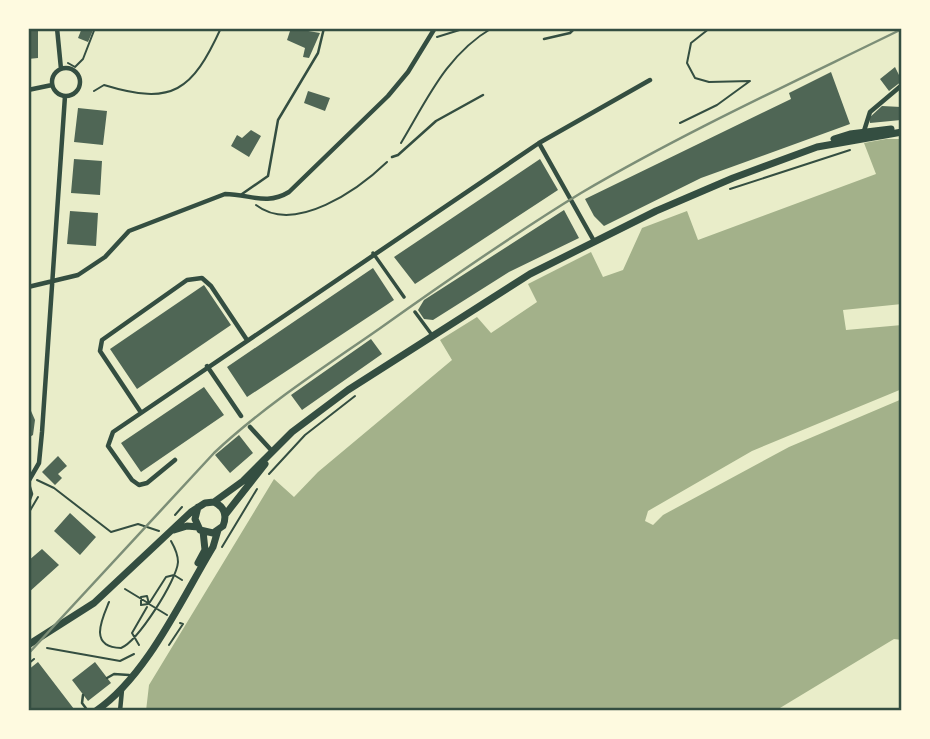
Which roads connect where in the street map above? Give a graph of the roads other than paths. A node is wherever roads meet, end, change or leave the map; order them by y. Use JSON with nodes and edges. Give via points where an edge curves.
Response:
{"nodes":[{"id":1,"x":57,"y":28,"type":"edge"},
{"id":2,"x":324,"y":28,"type":"edge"},
{"id":3,"x":435,"y":28,"type":"edge"},
{"id":4,"x":575,"y":28,"type":"edge"},
{"id":5,"x":544,"y":39,"type":"dead end"},
{"id":6,"x":61,"y":69,"type":"junction"},
{"id":7,"x":650,"y":79,"type":"dead end"},
{"id":8,"x":52,"y":85,"type":"junction"},
{"id":9,"x":902,"y":85,"type":"edge"},
{"id":10,"x":28,"y":90,"type":"edge"},
{"id":11,"x":483,"y":95,"type":"dead end"},
{"id":12,"x":65,"y":96,"type":"junction"},
{"id":13,"x":864,"y":131,"type":"junction"},
{"id":14,"x":902,"y":131,"type":"edge"},
{"id":15,"x":539,"y":142,"type":"junction"},
{"id":16,"x":817,"y":146,"type":"junction"},
{"id":17,"x":392,"y":157,"type":"road end"},
{"id":18,"x":242,"y":194,"type":"junction"},
{"id":19,"x":594,"y":241,"type":"junction"},
{"id":20,"x":373,"y":253,"type":"junction"},
{"id":21,"x":52,"y":283,"type":"junction"},
{"id":22,"x":28,"y":287,"type":"edge"},
{"id":23,"x":404,"y":297,"type":"dead end"},
{"id":24,"x":415,"y":312,"type":"dead end"},
{"id":25,"x":432,"y":335,"type":"junction"},
{"id":26,"x":247,"y":340,"type":"junction"},
{"id":27,"x":207,"y":366,"type":"junction"},
{"id":28,"x":140,"y":411,"type":"junction"},
{"id":29,"x":242,"y":416,"type":"dead end"},
{"id":30,"x":250,"y":427,"type":"dead end"},
{"id":31,"x":272,"y":451,"type":"junction"},
{"id":32,"x":175,"y":460,"type":"dead end"},
{"id":33,"x":28,"y":483,"type":"edge"},
{"id":34,"x":28,"y":502,"type":"edge"},
{"id":35,"x":214,"y":502,"type":"junction"},
{"id":36,"x":198,"y":508,"type":"junction"},
{"id":37,"x":225,"y":515,"type":"junction"},
{"id":38,"x":200,"y":529,"type":"junction"},
{"id":39,"x":218,"y":530,"type":"junction"},
{"id":40,"x":169,"y":536,"type":"junction"},
{"id":41,"x":28,"y":645,"type":"edge"},
{"id":42,"x":129,"y":675,"type":"junction"},
{"id":43,"x":107,"y":678,"type":"dead end"},
{"id":44,"x":122,"y":690,"type":"junction"},
{"id":45,"x":83,"y":695,"type":"dead end"},
{"id":46,"x":88,"y":711,"type":"edge"},
{"id":47,"x":96,"y":711,"type":"edge"},
{"id":48,"x":120,"y":711,"type":"edge"}],
"edges":[{"from":1,"to":6,"type":"street"},
{"from":2,"to":18,"type":"lane","via":[[318,54],[278,120],[268,176]]},
{"from":3,"to":18,"type":"street","via":[[388,96],[289,192],[260,201]]},
{"from":4,"to":5,"type":"lane"},
{"from":6,"to":8,"type":"street"},
{"from":6,"to":12,"type":"street","via":[[73,70],[80,81],[76,92]]},
{"from":7,"to":15,"type":"street"},
{"from":8,"to":10,"type":"street"},
{"from":8,"to":12,"type":"street"},
{"from":9,"to":13,"type":"street","via":[[870,112]]},
{"from":11,"to":17,"type":"lane","via":[[436,121]]},
{"from":12,"to":21,"type":"street"},
{"from":13,"to":14,"type":"main road"},
{"from":13,"to":16,"type":"main road"},
{"from":14,"to":16,"type":"main road"},
{"from":15,"to":19,"type":"street"},
{"from":15,"to":20,"type":"street"},
{"from":16,"to":19,"type":"main road","via":[[695,193]]},
{"from":18,"to":21,"type":"street","via":[[225,194],[137,227],[84,272]]},
{"from":19,"to":25,"type":"main road","via":[[521,279]]},
{"from":20,"to":23,"type":"street"},
{"from":20,"to":26,"type":"street"},
{"from":21,"to":22,"type":"street"},
{"from":21,"to":33,"type":"street","via":[[39,463]]},
{"from":24,"to":25,"type":"street"},
{"from":25,"to":31,"type":"main road","via":[[348,390]]},
{"from":26,"to":27,"type":"street"},
{"from":26,"to":28,"type":"street","via":[[206,281],[191,277],[177,286],[102,340],[100,351]]},
{"from":27,"to":28,"type":"street"},
{"from":27,"to":29,"type":"street"},
{"from":28,"to":32,"type":"street","via":[[108,439],[108,446],[132,480],[143,485]]},
{"from":30,"to":31,"type":"street"},
{"from":31,"to":35,"type":"main road"},
{"from":31,"to":37,"type":"main road"},
{"from":33,"to":34,"type":"street"},
{"from":35,"to":36,"type":"main road"},
{"from":35,"to":37,"type":"main road"},
{"from":36,"to":38,"type":"main road","via":[[195,515]]},
{"from":36,"to":40,"type":"main road"},
{"from":37,"to":39,"type":"main road"},
{"from":38,"to":39,"type":"main road"},
{"from":38,"to":40,"type":"main road","via":[[187,526]]},
{"from":38,"to":42,"type":"main road","via":[[205,545],[199,562]]},
{"from":39,"to":44,"type":"main road","via":[[213,547]]},
{"from":40,"to":41,"type":"main road","via":[[94,603]]},
{"from":42,"to":43,"type":"lane"},
{"from":42,"to":47,"type":"main road"},
{"from":44,"to":47,"type":"main road"},
{"from":44,"to":48,"type":"street"},
{"from":45,"to":46,"type":"lane"}]}
